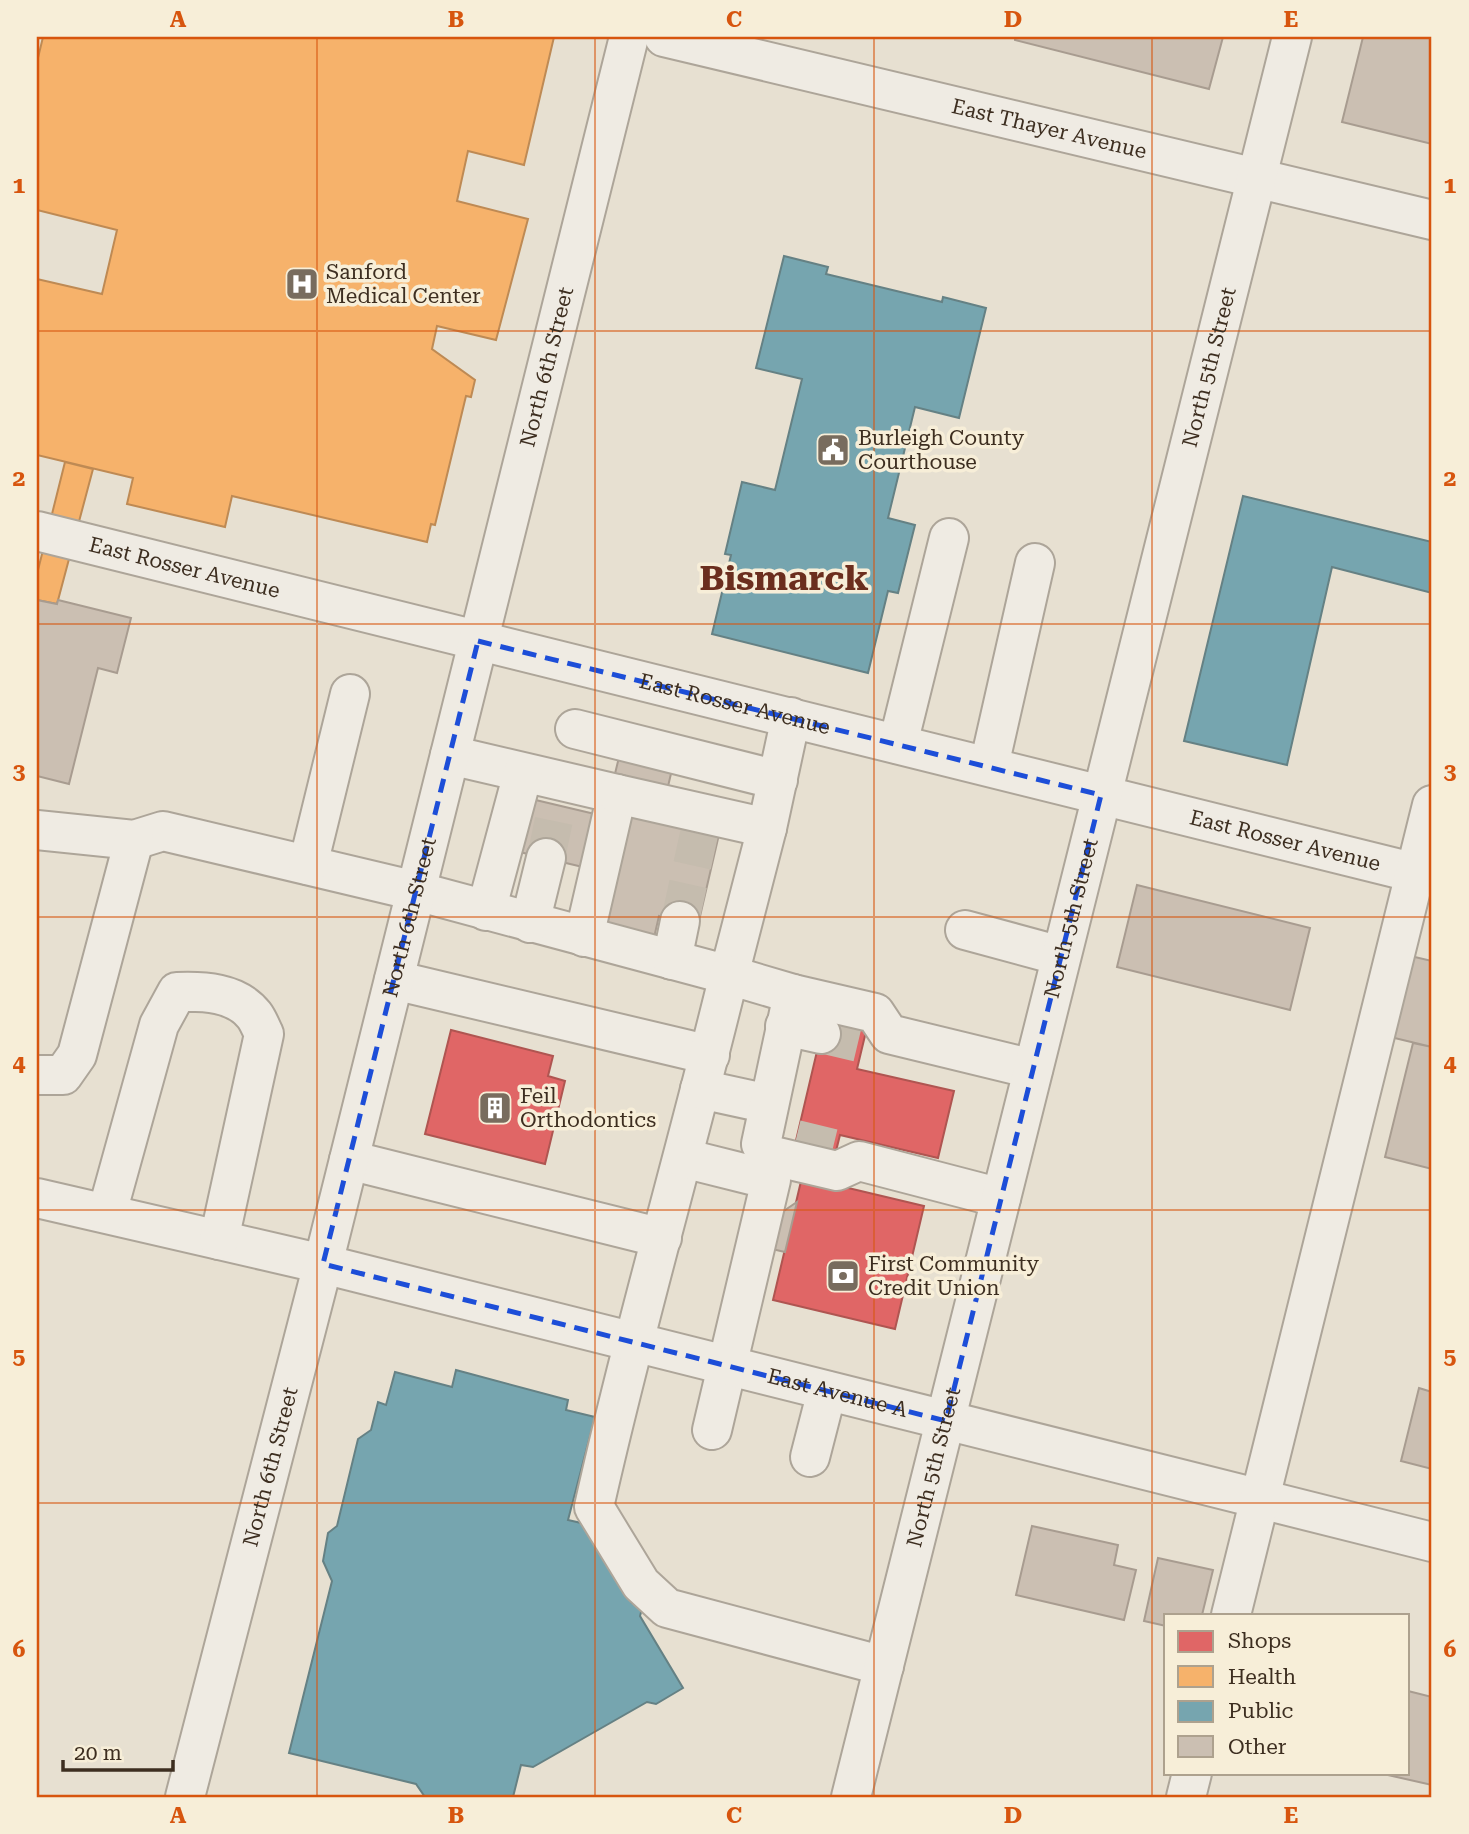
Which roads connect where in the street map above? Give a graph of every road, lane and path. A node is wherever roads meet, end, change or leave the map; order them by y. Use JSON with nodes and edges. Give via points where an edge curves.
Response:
{"nodes":[{"id":1,"x":629,"y":37,"type":"edge"},
{"id":2,"x":664,"y":37,"type":"edge"},
{"id":3,"x":1292,"y":37,"type":"edge"},
{"id":4,"x":1258,"y":177,"type":"junction"},
{"id":5,"x":1432,"y":220,"type":"edge"},
{"id":6,"x":37,"y":531,"type":"edge"},
{"id":7,"x":949,"y":538,"type":"dead end"},
{"id":8,"x":1035,"y":563,"type":"dead end"},
{"id":9,"x":478,"y":641,"type":"junction"},
{"id":10,"x":587,"y":668,"type":"junction"},
{"id":11,"x":350,"y":694,"type":"dead end"},
{"id":12,"x":791,"y":717,"type":"junction"},
{"id":13,"x":575,"y":729,"type":"junction"},
{"id":14,"x":898,"y":744,"type":"junction"},
{"id":15,"x":450,"y":755,"type":"junction"},
{"id":16,"x":989,"y":766,"type":"junction"},
{"id":17,"x":523,"y":773,"type":"junction"},
{"id":18,"x":778,"y":780,"type":"junction"},
{"id":19,"x":560,"y":794,"type":"junction"},
{"id":20,"x":617,"y":794,"type":"junction"},
{"id":21,"x":1101,"y":795,"type":"junction"},
{"id":22,"x":1432,"y":805,"type":"edge"},
{"id":23,"x":767,"y":828,"type":"junction"},
{"id":24,"x":37,"y":830,"type":"edge"},
{"id":25,"x":134,"y":840,"type":"junction"},
{"id":26,"x":546,"y":858,"type":"tunnel mouth"},
{"id":27,"x":308,"y":865,"type":"junction"},
{"id":28,"x":1424,"y":875,"type":"edge"},
{"id":29,"x":416,"y":891,"type":"junction"},
{"id":30,"x":486,"y":911,"type":"junction"},
{"id":31,"x":680,"y":921,"type":"tunnel mouth"},
{"id":32,"x":530,"y":923,"type":"junction"},
{"id":33,"x":965,"y":930,"type":"dead end"},
{"id":34,"x":584,"y":937,"type":"junction"},
{"id":35,"x":1061,"y":956,"type":"junction"},
{"id":36,"x":672,"y":960,"type":"junction"},
{"id":37,"x":729,"y":975,"type":"junction"},
{"id":38,"x":394,"y":980,"type":"junction"},
{"id":39,"x":800,"y":1018,"type":"junction"},
{"id":40,"x":1033,"y":1069,"type":"junction"},
{"id":41,"x":705,"y":1072,"type":"junction"},
{"id":42,"x":37,"y":1074,"type":"edge"},
{"id":43,"x":776,"y":1124,"type":"junction"},
{"id":44,"x":683,"y":1158,"type":"junction"},
{"id":45,"x":349,"y":1160,"type":"junction"},
{"id":46,"x":37,"y":1198,"type":"edge"},
{"id":47,"x":1001,"y":1198,"type":"junction"},
{"id":48,"x":107,"y":1213,"type":"junction"},
{"id":49,"x":662,"y":1238,"type":"junction"},
{"id":50,"x":219,"y":1240,"type":"junction"},
{"id":51,"x":323,"y":1265,"type":"junction"},
{"id":52,"x":633,"y":1343,"type":"junction"},
{"id":53,"x":726,"y":1366,"type":"junction"},
{"id":54,"x":827,"y":1391,"type":"junction"},
{"id":55,"x":946,"y":1421,"type":"junction"},
{"id":56,"x":712,"y":1430,"type":"dead end"},
{"id":57,"x":810,"y":1457,"type":"dead end"},
{"id":58,"x":1260,"y":1499,"type":"junction"},
{"id":59,"x":1432,"y":1542,"type":"edge"},
{"id":60,"x":1231,"y":1614,"type":"edge"},
{"id":61,"x":884,"y":1666,"type":"junction"},
{"id":62,"x":1192,"y":1774,"type":"edge"},
{"id":63,"x":185,"y":1797,"type":"edge"},
{"id":64,"x":851,"y":1797,"type":"edge"},
{"id":65,"x":1186,"y":1797,"type":"edge"}],
"edges":[{"from":1,"to":9,"type":"street","name":"North 6th Street"},
{"from":2,"to":4,"type":"street","name":"East Thayer Avenue"},
{"from":3,"to":4,"type":"street","name":"North 5th Street"},
{"from":4,"to":5,"type":"street","name":"East Thayer Avenue"},
{"from":4,"to":21,"type":"street","name":"North 5th Street"},
{"from":6,"to":9,"type":"street","name":"East Rosser Avenue"},
{"from":7,"to":14,"type":"street"},
{"from":8,"to":16,"type":"street"},
{"from":9,"to":10,"type":"street","name":"East Rosser Avenue"},
{"from":9,"to":15,"type":"street","name":"North 6th Street"},
{"from":10,"to":12,"type":"street","name":"East Rosser Avenue"},
{"from":10,"to":13,"type":"street"},
{"from":11,"to":27,"type":"street"},
{"from":12,"to":14,"type":"street","name":"East Rosser Avenue"},
{"from":12,"to":18,"type":"street"},
{"from":13,"to":18,"type":"street"},
{"from":13,"to":19,"type":"street"},
{"from":14,"to":16,"type":"street","name":"East Rosser Avenue"},
{"from":15,"to":17,"type":"street"},
{"from":15,"to":29,"type":"street","name":"North 6th Street"},
{"from":16,"to":21,"type":"street","name":"East Rosser Avenue"},
{"from":17,"to":19,"type":"street"},
{"from":17,"to":30,"type":"street"},
{"from":18,"to":23,"type":"street"},
{"from":19,"to":20,"type":"street"},
{"from":20,"to":23,"type":"street","via":[[703,820]]},
{"from":20,"to":34,"type":"street"},
{"from":21,"to":28,"type":"street","name":"East Rosser Avenue"},
{"from":21,"to":35,"type":"street","name":"North 5th Street"},
{"from":22,"to":28,"type":"street"},
{"from":23,"to":37,"type":"street"},
{"from":24,"to":25,"type":"street"},
{"from":25,"to":27,"type":"street","via":[[163,831]]},
{"from":25,"to":42,"type":"street","via":[[77,1055],[63,1076]]},
{"from":26,"to":32,"type":"street"},
{"from":27,"to":29,"type":"street"},
{"from":28,"to":58,"type":"street"},
{"from":29,"to":30,"type":"street"},
{"from":29,"to":38,"type":"street","name":"North 6th Street"},
{"from":30,"to":32,"type":"street"},
{"from":31,"to":36,"type":"street"},
{"from":32,"to":34,"type":"street"},
{"from":33,"to":35,"type":"street"},
{"from":34,"to":36,"type":"street"},
{"from":35,"to":40,"type":"street","name":"North 5th Street"},
{"from":36,"to":37,"type":"street"},
{"from":37,"to":39,"type":"street"},
{"from":37,"to":41,"type":"street"},
{"from":38,"to":41,"type":"street"},
{"from":38,"to":45,"type":"street","name":"North 6th Street"},
{"from":39,"to":40,"type":"street","via":[[876,1013],[876,1039]]},
{"from":39,"to":43,"type":"street"},
{"from":40,"to":47,"type":"street","name":"North 5th Street"},
{"from":41,"to":43,"type":"street"},
{"from":41,"to":44,"type":"street"},
{"from":43,"to":47,"type":"street","via":[[761,1144],[769,1155],[837,1171],[848,1155]]},
{"from":44,"to":49,"type":"street"},
{"from":44,"to":53,"type":"street","via":[[771,1180]]},
{"from":45,"to":49,"type":"street"},
{"from":45,"to":51,"type":"street","name":"North 6th Street"},
{"from":46,"to":48,"type":"street","name":"East Avenue A"},
{"from":47,"to":55,"type":"street","name":"North 5th Street"},
{"from":48,"to":50,"type":"street","name":"East Avenue A"},
{"from":48,"to":50,"type":"street","via":[[159,1025],[177,992],[228,996],[253,1013],[264,1034]]},
{"from":49,"to":52,"type":"street"},
{"from":50,"to":51,"type":"street","name":"East Avenue A"},
{"from":51,"to":52,"type":"street","name":"East Avenue A"},
{"from":51,"to":63,"type":"street","name":"North 6th Street"},
{"from":52,"to":53,"type":"street","name":"East Avenue A"},
{"from":52,"to":61,"type":"street","via":[[594,1507],[641,1584],[667,1608]]},
{"from":53,"to":54,"type":"street","name":"East Avenue A"},
{"from":53,"to":56,"type":"street"},
{"from":54,"to":55,"type":"street","name":"East Avenue A"},
{"from":54,"to":57,"type":"street"},
{"from":55,"to":58,"type":"street","name":"East Avenue A"},
{"from":55,"to":61,"type":"street","name":"North 5th Street"},
{"from":58,"to":59,"type":"street","name":"East Avenue A"},
{"from":58,"to":60,"type":"street"},
{"from":61,"to":64,"type":"street","name":"North 5th Street"},
{"from":62,"to":65,"type":"street"}]}
